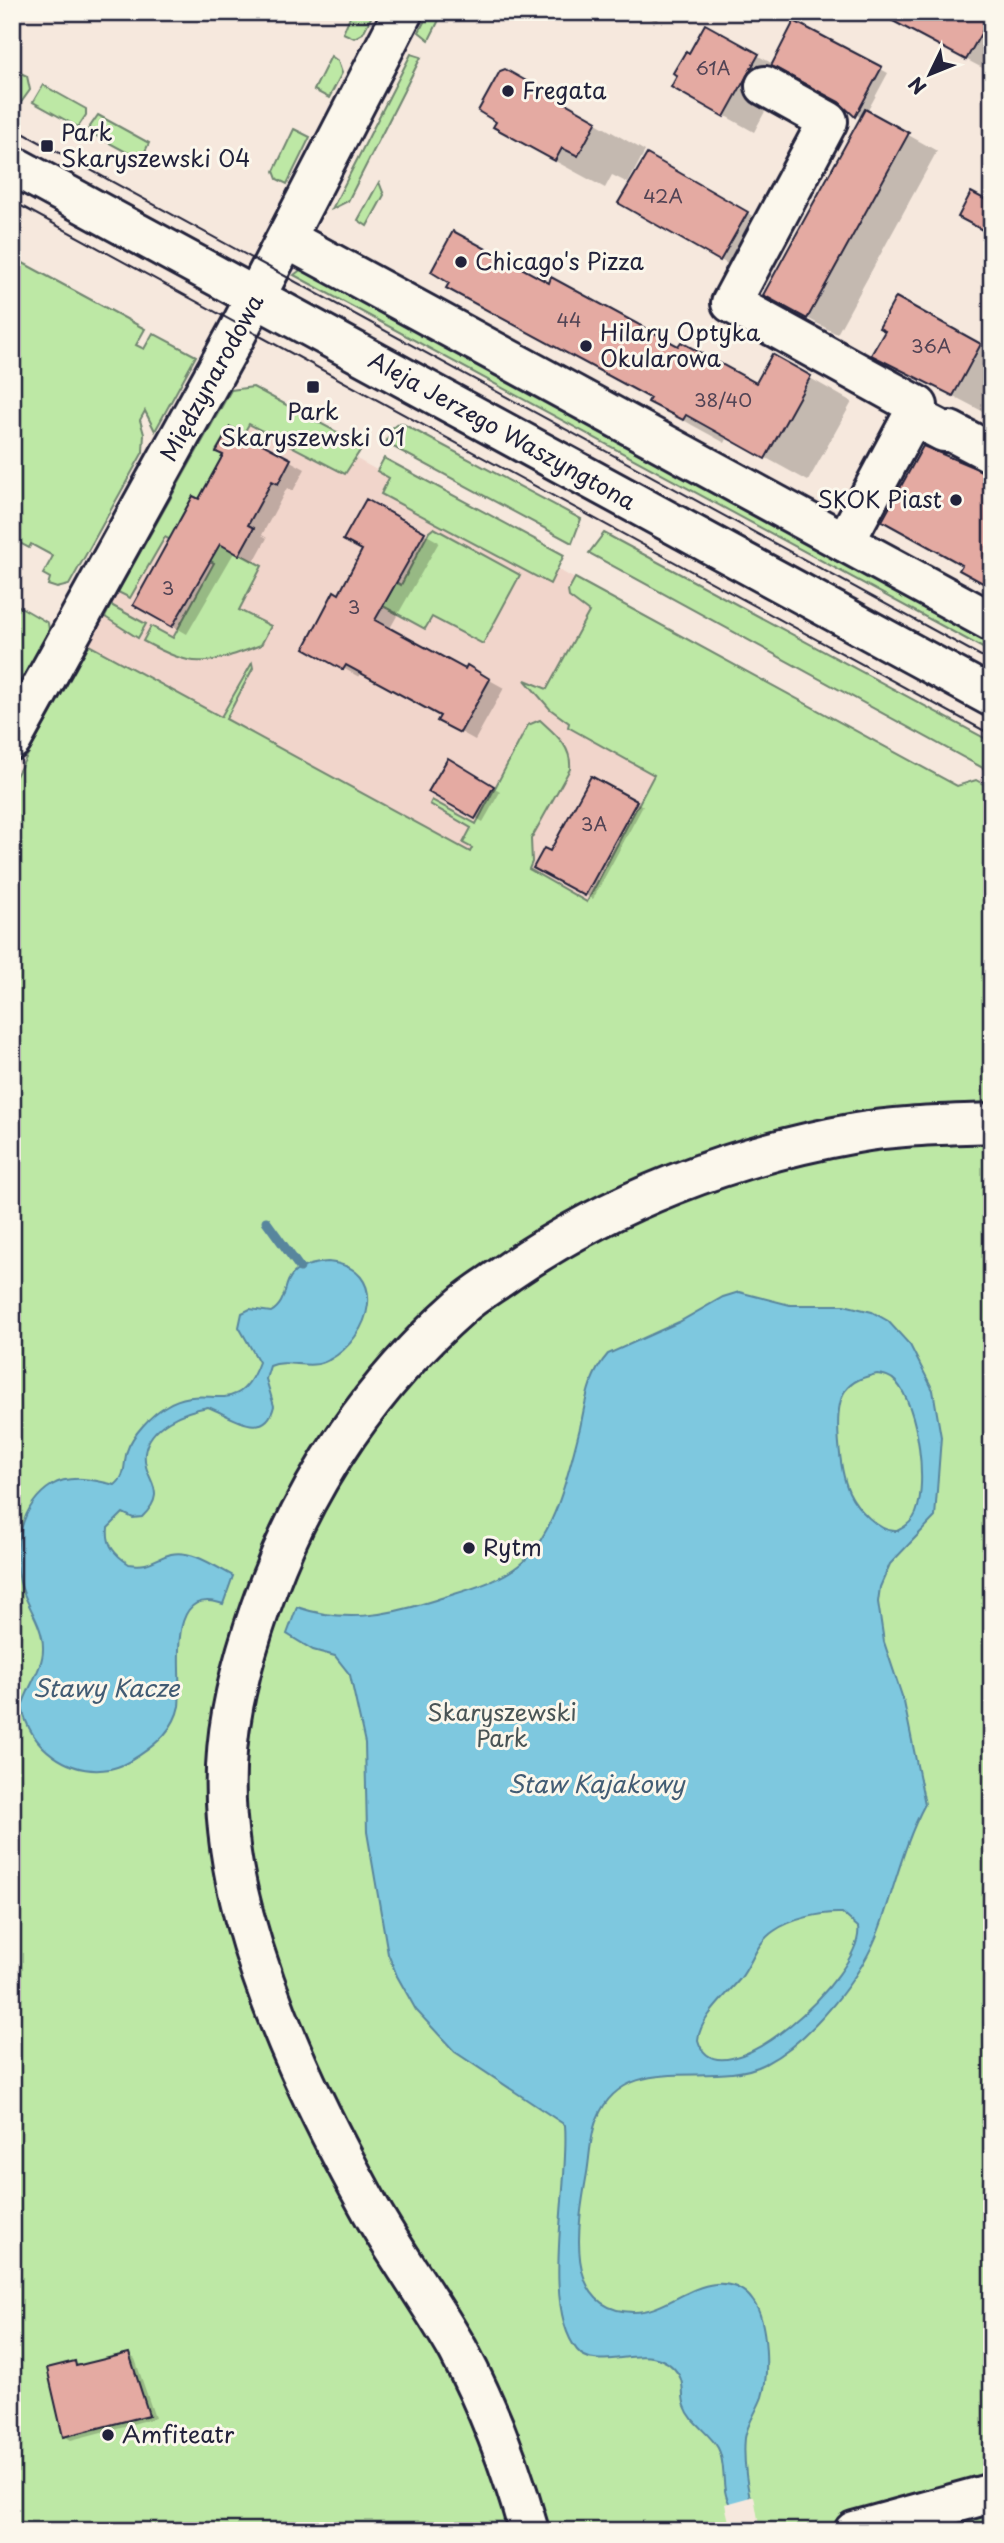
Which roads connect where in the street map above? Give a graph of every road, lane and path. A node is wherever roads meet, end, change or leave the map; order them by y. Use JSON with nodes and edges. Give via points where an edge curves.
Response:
{"nodes":[{"id":1,"x":403,"y":12,"type":"edge"},
{"id":2,"x":765,"y":86,"type":"dead end"},
{"id":3,"x":12,"y":165,"type":"edge"},
{"id":4,"x":287,"y":239,"type":"junction"},
{"id":5,"x":256,"y":298,"type":"junction"},
{"id":6,"x":913,"y":416,"type":"junction"},
{"id":7,"x":992,"y":453,"type":"edge"},
{"id":8,"x":845,"y":542,"type":"junction"},
{"id":9,"x":992,"y":622,"type":"edge"},
{"id":10,"x":992,"y":697,"type":"edge"},
{"id":11,"x":12,"y":740,"type":"edge"},
{"id":12,"x":992,"y":1123,"type":"edge"},
{"id":13,"x":992,"y":2493,"type":"edge"},
{"id":14,"x":529,"y":2531,"type":"edge"},
{"id":15,"x":854,"y":2531,"type":"edge"}],
"edges":[{"from":1,"to":4,"type":"street","name":"Międzynarodowa"},
{"from":2,"to":6,"type":"street","via":[[828,121],[731,303],[918,405]]},
{"from":3,"to":5,"type":"street","name":"Aleja Jerzego Waszyngtona"},
{"from":4,"to":5,"type":"street","name":"Międzynarodowa"},
{"from":4,"to":8,"type":"street"},
{"from":5,"to":10,"type":"street","name":"Aleja Jerzego Waszyngtona"},
{"from":5,"to":11,"type":"street","name":"Międzynarodowa"},
{"from":6,"to":7,"type":"street"},
{"from":6,"to":8,"type":"street"},
{"from":8,"to":9,"type":"street"},
{"from":12,"to":14,"type":"street","via":[[858,1133],[765,1155],[608,1212],[517,1266],[462,1305],[416,1350],[346,1433],[298,1513],[249,1637],[233,1694],[224,1789],[232,1862],[263,1979],[315,2106],[374,2216],[460,2354],[516,2486]]},
{"from":13,"to":15,"type":"street"}]}
